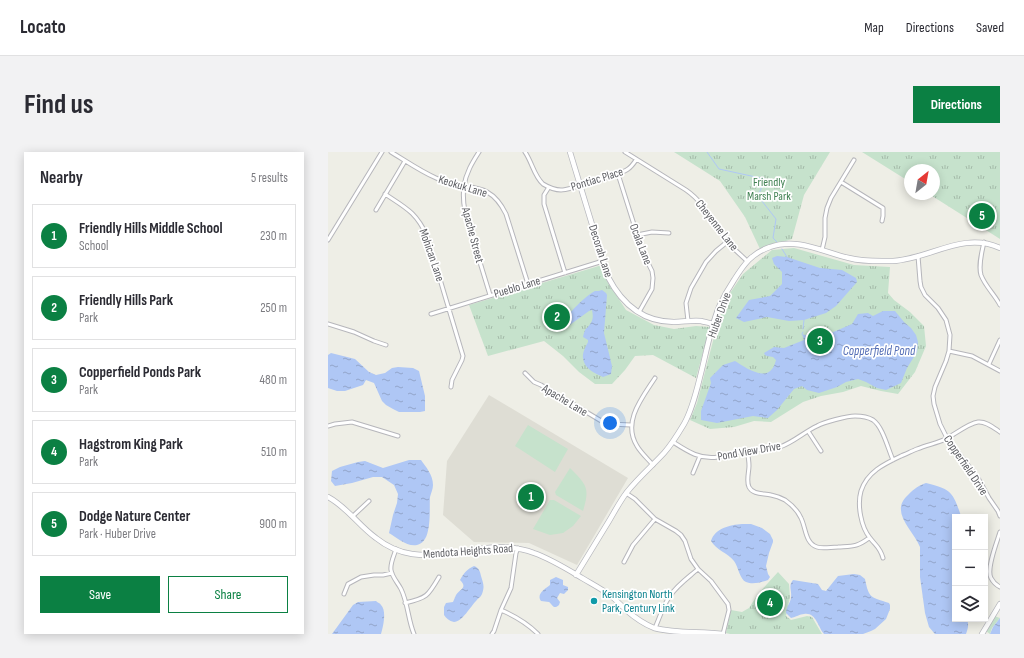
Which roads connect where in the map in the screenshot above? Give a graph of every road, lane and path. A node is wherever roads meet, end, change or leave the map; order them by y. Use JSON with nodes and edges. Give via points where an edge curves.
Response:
{"nodes":[{"id":1,"x":382,"y":152,"type":"edge"},
{"id":2,"x":391,"y":152,"type":"edge"},
{"id":3,"x":479,"y":152,"type":"edge"},
{"id":4,"x":525,"y":152,"type":"edge"},
{"id":5,"x":570,"y":152,"type":"edge"},
{"id":6,"x":625,"y":152,"type":"edge"},
{"id":7,"x":405,"y":160,"type":"junction"},
{"id":8,"x":636,"y":160,"type":"junction"},
{"id":9,"x":854,"y":160,"type":"dead end"},
{"id":10,"x":618,"y":174,"type":"junction"},
{"id":11,"x":841,"y":182,"type":"junction"},
{"id":12,"x":464,"y":186,"type":"junction"},
{"id":13,"x":580,"y":186,"type":"junction"},
{"id":14,"x":548,"y":187,"type":"junction"},
{"id":15,"x":385,"y":194,"type":"junction"},
{"id":16,"x":376,"y":210,"type":"dead end"},
{"id":17,"x":882,"y":221,"type":"dead end"},
{"id":18,"x":669,"y":233,"type":"dead end"},
{"id":19,"x":637,"y":235,"type":"junction"},
{"id":20,"x":328,"y":240,"type":"edge"},
{"id":21,"x":727,"y":242,"type":"junction"},
{"id":22,"x":984,"y":242,"type":"junction"},
{"id":23,"x":1000,"y":248,"type":"edge"},
{"id":24,"x":822,"y":250,"type":"junction"},
{"id":25,"x":918,"y":256,"type":"junction"},
{"id":26,"x":603,"y":261,"type":"junction"},
{"id":27,"x":747,"y":261,"type":"junction"},
{"id":28,"x":565,"y":272,"type":"junction"},
{"id":29,"x":528,"y":284,"type":"junction"},
{"id":30,"x":490,"y":296,"type":"junction"},
{"id":31,"x":1000,"y":305,"type":"edge"},
{"id":32,"x":449,"y":308,"type":"junction"},
{"id":33,"x":639,"y":312,"type":"junction"},
{"id":34,"x":432,"y":314,"type":"dead end"},
{"id":35,"x":688,"y":321,"type":"junction"},
{"id":36,"x":328,"y":324,"type":"edge"},
{"id":37,"x":713,"y":324,"type":"junction"},
{"id":38,"x":1000,"y":340,"type":"edge"},
{"id":39,"x":386,"y":345,"type":"dead end"},
{"id":40,"x":949,"y":351,"type":"junction"},
{"id":41,"x":989,"y":364,"type":"junction"},
{"id":42,"x":1000,"y":370,"type":"edge"},
{"id":43,"x":525,"y":373,"type":"dead end"},
{"id":44,"x":655,"y":378,"type":"dead end"},
{"id":45,"x":451,"y":387,"type":"dead end"},
{"id":46,"x":631,"y":425,"type":"junction"},
{"id":47,"x":328,"y":426,"type":"edge"},
{"id":48,"x":808,"y":431,"type":"junction"},
{"id":49,"x":1000,"y":432,"type":"edge"},
{"id":50,"x":398,"y":436,"type":"dead end"},
{"id":51,"x":947,"y":438,"type":"junction"},
{"id":52,"x":673,"y":442,"type":"junction"},
{"id":53,"x":747,"y":450,"type":"junction"},
{"id":54,"x":821,"y":451,"type":"dead end"},
{"id":55,"x":700,"y":456,"type":"junction"},
{"id":56,"x":893,"y":460,"type":"junction"},
{"id":57,"x":653,"y":465,"type":"junction"},
{"id":58,"x":693,"y":473,"type":"dead end"},
{"id":59,"x":626,"y":493,"type":"junction"},
{"id":60,"x":328,"y":497,"type":"edge"},
{"id":61,"x":369,"y":501,"type":"dead end"},
{"id":62,"x":353,"y":516,"type":"junction"},
{"id":63,"x":1000,"y":516,"type":"edge"},
{"id":64,"x":655,"y":519,"type":"junction"},
{"id":65,"x":1000,"y":532,"type":"edge"},
{"id":66,"x":869,"y":538,"type":"junction"},
{"id":67,"x":518,"y":548,"type":"junction"},
{"id":68,"x":396,"y":550,"type":"junction"},
{"id":69,"x":883,"y":558,"type":"dead end"},
{"id":70,"x":624,"y":562,"type":"dead end"},
{"id":71,"x":698,"y":569,"type":"junction"},
{"id":72,"x":392,"y":573,"type":"junction"},
{"id":73,"x":576,"y":575,"type":"junction"},
{"id":74,"x":439,"y":577,"type":"dead end"},
{"id":75,"x":1000,"y":587,"type":"edge"},
{"id":76,"x":344,"y":594,"type":"dead end"},
{"id":77,"x":405,"y":603,"type":"junction"},
{"id":78,"x":1000,"y":604,"type":"edge"},
{"id":79,"x":501,"y":610,"type":"junction"},
{"id":80,"x":655,"y":628,"type":"junction"},
{"id":81,"x":696,"y":633,"type":"edge"},
{"id":82,"x":414,"y":634,"type":"edge"},
{"id":83,"x":492,"y":634,"type":"edge"},
{"id":84,"x":538,"y":634,"type":"edge"},
{"id":85,"x":723,"y":634,"type":"edge"},
{"id":86,"x":982,"y":634,"type":"edge"}],
"edges":[{"from":1,"to":20,"type":"street"},
{"from":2,"to":7,"type":"street","name":"Keokuk Lane"},
{"from":3,"to":12,"type":"street","name":"Apache Street","via":[[467,174]]},
{"from":4,"to":14,"type":"street","via":[[537,177]]},
{"from":5,"to":13,"type":"street","name":"Decorah Lane"},
{"from":6,"to":8,"type":"street","name":"Cheyenne Lane"},
{"from":7,"to":12,"type":"street","name":"Keokuk Lane","via":[[437,179]]},
{"from":7,"to":15,"type":"street"},
{"from":8,"to":10,"type":"street","name":"Pontiac Place","via":[[629,169]]},
{"from":8,"to":21,"type":"street","name":"Cheyenne Lane","via":[[695,196]]},
{"from":9,"to":11,"type":"street"},
{"from":10,"to":13,"type":"street","name":"Pontiac Place"},
{"from":10,"to":19,"type":"street","name":"Ocala Lane"},
{"from":11,"to":17,"type":"street","via":[[883,208]]},
{"from":11,"to":24,"type":"street","via":[[827,208]]},
{"from":12,"to":29,"type":"street","name":"Keokuk Lane","via":[[487,191],[502,205]]},
{"from":12,"to":30,"type":"street","name":"Apache Street","via":[[465,215]]},
{"from":13,"to":14,"type":"street","name":"Pontiac Place","via":[[562,190]]},
{"from":13,"to":26,"type":"street","name":"Decorah Lane"},
{"from":14,"to":28,"type":"street","via":[[544,204]]},
{"from":15,"to":16,"type":"street"},
{"from":15,"to":32,"type":"street","name":"Mohican Lane","via":[[409,210],[423,226]]},
{"from":18,"to":19,"type":"street","via":[[652,232]]},
{"from":19,"to":33,"type":"street","name":"Ocala Lane","via":[[653,278],[652,289]]},
{"from":21,"to":27,"type":"street","name":"Cheyenne Lane"},
{"from":21,"to":35,"type":"street","via":[[706,262],[691,288],[686,303]]},
{"from":22,"to":23,"type":"street","name":"Huber Drive"},
{"from":22,"to":25,"type":"street","name":"Huber Drive","via":[[965,242]]},
{"from":22,"to":31,"type":"street","via":[[981,274]]},
{"from":24,"to":25,"type":"street","name":"Huber Drive","via":[[872,261]]},
{"from":24,"to":27,"type":"street","name":"Huber Drive","via":[[800,244],[784,244],[758,252]]},
{"from":25,"to":40,"type":"street","name":"Copperfield Drive","via":[[921,287],[946,320],[950,335]]},
{"from":26,"to":28,"type":"street","name":"Pueblo Lane"},
{"from":26,"to":33,"type":"street","name":"Decorah Lane","via":[[614,289],[622,300]]},
{"from":27,"to":37,"type":"street","name":"Huber Drive","via":[[726,292]]},
{"from":28,"to":29,"type":"street","name":"Pueblo Lane"},
{"from":29,"to":30,"type":"street","name":"Pueblo Lane"},
{"from":30,"to":32,"type":"street","name":"Pueblo Lane"},
{"from":32,"to":34,"type":"street","name":"Pueblo Lane"},
{"from":32,"to":45,"type":"street","name":"Mohican Lane","via":[[463,356]]},
{"from":33,"to":35,"type":"street","name":"Decorah Lane","via":[[659,321]]},
{"from":35,"to":37,"type":"street","name":"Decorah Lane"},
{"from":36,"to":39,"type":"street"},
{"from":37,"to":52,"type":"street","name":"Huber Drive","via":[[693,402]]},
{"from":38,"to":41,"type":"street"},
{"from":40,"to":41,"type":"street","via":[[972,356]]},
{"from":40,"to":51,"type":"street","name":"Copperfield Drive","via":[[933,396],[940,424]]},
{"from":41,"to":42,"type":"street"},
{"from":43,"to":46,"type":"street","name":"Apache Lane","via":[[534,382],[603,422]]},
{"from":44,"to":46,"type":"street","via":[[635,410]]},
{"from":46,"to":57,"type":"street","via":[[636,444]]},
{"from":47,"to":50,"type":"street","via":[[352,422]]},
{"from":48,"to":53,"type":"street","name":"Pond View Drive","via":[[780,447]]},
{"from":48,"to":54,"type":"street"},
{"from":48,"to":56,"type":"street","name":"Pond View Drive","via":[[828,422],[855,416],[866,417],[880,427]]},
{"from":49,"to":51,"type":"street","via":[[980,421]]},
{"from":51,"to":56,"type":"street"},
{"from":51,"to":63,"type":"street","name":"Copperfield Drive","via":[[978,478]]},
{"from":52,"to":55,"type":"street","name":"Pond View Drive"},
{"from":52,"to":57,"type":"street","name":"Huber Drive"},
{"from":53,"to":55,"type":"street","name":"Pond View Drive","via":[[717,457]]},
{"from":53,"to":66,"type":"street","via":[[750,489],[778,496],[791,505],[801,518],[809,541],[816,547],[854,546]]},
{"from":55,"to":58,"type":"street"},
{"from":56,"to":66,"type":"street","via":[[873,472],[861,491],[860,512]]},
{"from":57,"to":59,"type":"street","name":"Huber Drive"},
{"from":59,"to":64,"type":"street"},
{"from":59,"to":73,"type":"street","name":"Huber Drive"},
{"from":60,"to":62,"type":"street","name":"Mendota Heights Road"},
{"from":61,"to":62,"type":"street"},
{"from":62,"to":68,"type":"street","name":"Mendota Heights Road","via":[[375,538]]},
{"from":64,"to":70,"type":"street","via":[[633,545]]},
{"from":64,"to":71,"type":"street","via":[[681,535]]},
{"from":65,"to":75,"type":"street","via":[[989,573],[990,578]]},
{"from":66,"to":69,"type":"street","via":[[881,550]]},
{"from":67,"to":68,"type":"street","name":"Mendota Heights Road","via":[[495,547],[429,555]]},
{"from":67,"to":73,"type":"street","name":"Mendota Heights Road","via":[[545,557]]},
{"from":67,"to":79,"type":"street","via":[[511,588]]},
{"from":68,"to":72,"type":"street","via":[[391,562]]},
{"from":71,"to":80,"type":"street","via":[[670,595]]},
{"from":71,"to":85,"type":"street","via":[[728,604]]},
{"from":72,"to":76,"type":"street","via":[[361,577],[348,584]]},
{"from":72,"to":77,"type":"street","via":[[401,588]]},
{"from":73,"to":80,"type":"street","name":"Mendota Heights Road","via":[[612,596],[628,612]]},
{"from":74,"to":77,"type":"street","via":[[427,595]]},
{"from":77,"to":82,"type":"street"},
{"from":78,"to":86,"type":"street"},
{"from":79,"to":83,"type":"street"},
{"from":79,"to":84,"type":"street","via":[[518,618]]},
{"from":80,"to":81,"type":"street","name":"Mendota Heights Road"},
{"from":81,"to":85,"type":"street","name":"Mendota Heights Road"}]}
